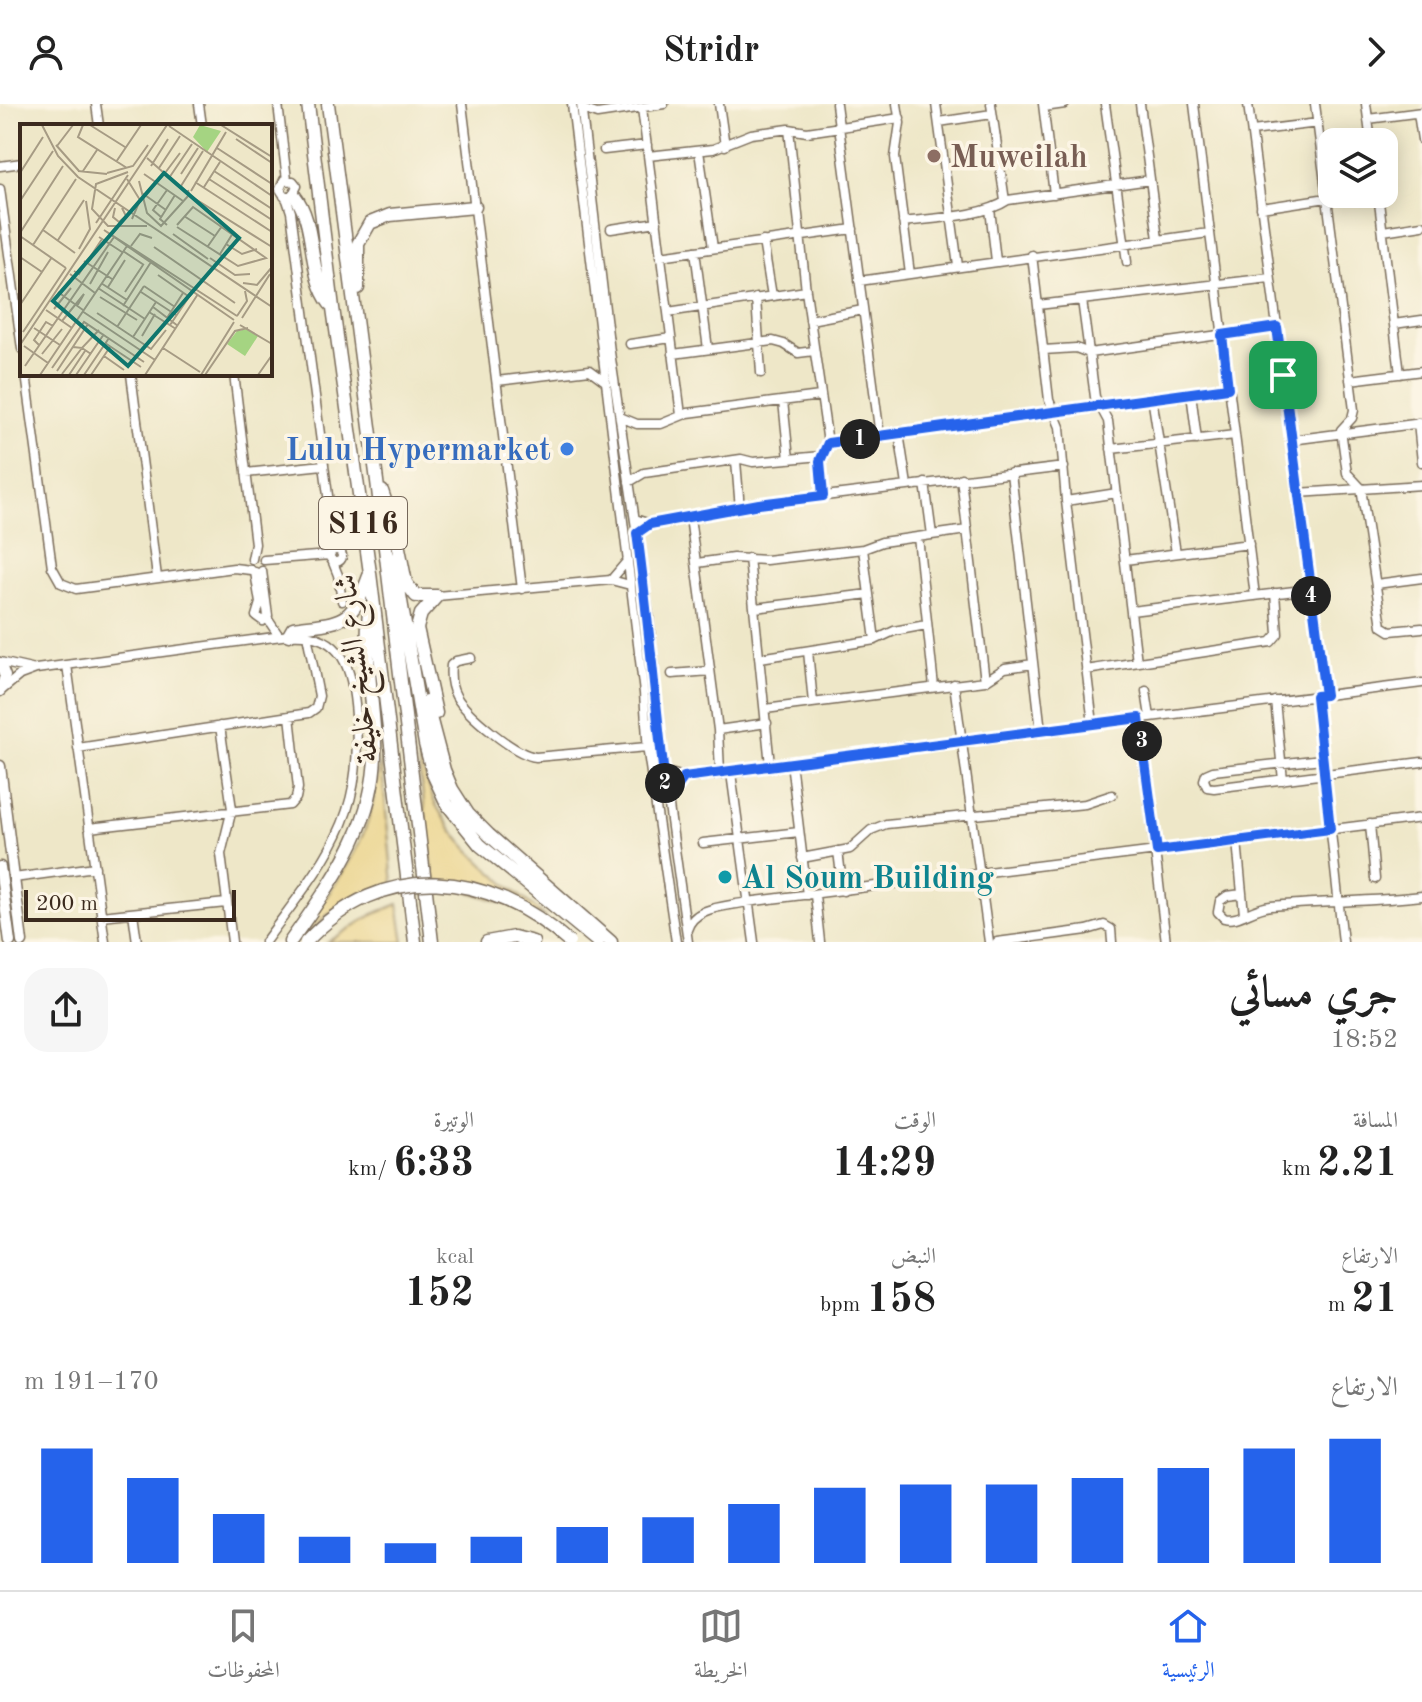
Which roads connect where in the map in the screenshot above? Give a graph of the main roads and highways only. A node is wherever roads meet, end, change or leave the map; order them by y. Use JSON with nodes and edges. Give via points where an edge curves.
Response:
{"nodes":[{"id":1,"x":308,"y":104,"type":"edge"},
{"id":2,"x":328,"y":104,"type":"edge"},
{"id":3,"x":334,"y":104,"type":"edge"},
{"id":4,"x":334,"y":152,"type":"junction"},
{"id":5,"x":282,"y":192,"type":"edge"},
{"id":6,"x":475,"y":207,"type":"road end"},
{"id":7,"x":353,"y":298,"type":"junction"},
{"id":8,"x":333,"y":308,"type":"junction"},
{"id":9,"x":377,"y":481,"type":"junction"},
{"id":10,"x":384,"y":549,"type":"junction"},
{"id":11,"x":370,"y":573,"type":"junction"},
{"id":12,"x":373,"y":598,"type":"junction"},
{"id":13,"x":284,"y":636,"type":"road end"},
{"id":14,"x":411,"y":661,"type":"junction"},
{"id":15,"x":0,"y":662,"type":"edge"},
{"id":16,"x":0,"y":691,"type":"edge"},
{"id":17,"x":0,"y":766,"type":"edge"},
{"id":18,"x":511,"y":854,"type":"junction"},
{"id":19,"x":0,"y":874,"type":"edge"},
{"id":20,"x":4,"y":929,"type":"edge"},
{"id":21,"x":597,"y":941,"type":"edge"},
{"id":22,"x":10,"y":942,"type":"edge"},
{"id":23,"x":22,"y":942,"type":"edge"},
{"id":24,"x":290,"y":942,"type":"edge"},
{"id":25,"x":306,"y":942,"type":"edge"},
{"id":26,"x":415,"y":942,"type":"edge"},
{"id":27,"x":432,"y":942,"type":"edge"},
{"id":28,"x":487,"y":942,"type":"edge"},
{"id":29,"x":533,"y":942,"type":"edge"},
{"id":30,"x":569,"y":942,"type":"edge"},
{"id":31,"x":611,"y":942,"type":"edge"}],
"edges":[{"from":1,"to":8,"type":"highway","name":"شارع الشيخ خليفة","number":"S116"},
{"from":2,"to":4,"type":"highway","name":"شارع الشيخ خليفة","number":"S116"},
{"from":3,"to":4,"type":"highway"},
{"from":4,"to":7,"type":"highway","name":"شارع الشيخ خليفة","number":"S116"},
{"from":5,"to":8,"type":"highway","via":[[303,212],[321,290]]},
{"from":6,"to":7,"type":"highway","via":[[390,215],[370,223],[358,244],[359,283]]},
{"from":7,"to":9,"type":"highway","name":"شارع الشيخ خليفة","number":"S116"},
{"from":8,"to":11,"type":"highway","name":"شارع الشيخ خليفة","number":"S116"},
{"from":9,"to":10,"type":"highway","name":"شارع الشيخ خليفة","number":"S116"},
{"from":9,"to":18,"type":"highway","via":[[408,587],[416,596],[437,596],[421,614],[417,632],[452,772],[467,801]]},
{"from":10,"to":14,"type":"highway","via":[[396,572]]},
{"from":10,"to":27,"type":"highway","name":"شارع الشيخ خليفة","number":"S116"},
{"from":11,"to":12,"type":"highway","name":"شارع الشيخ خليفة","number":"S116"},
{"from":11,"to":13,"type":"highway","via":[[348,616],[293,628]]},
{"from":12,"to":24,"type":"highway","via":[[368,622],[375,755],[369,804],[343,864]]},
{"from":12,"to":26,"type":"highway","name":"شارع الشيخ خليفة","number":"S116"},
{"from":14,"to":18,"type":"highway","via":[[452,789],[475,821]]},
{"from":14,"to":21,"type":"highway","via":[[429,759],[452,811],[486,850]]},
{"from":15,"to":16,"type":"main road","via":[[5,676]]},
{"from":17,"to":23,"type":"main road"},
{"from":18,"to":31,"type":"highway"},
{"from":19,"to":20,"type":"main road"},
{"from":20,"to":22,"type":"main road"},
{"from":25,"to":30,"type":"highway","bridge":true,"via":[[330,919],[364,899],[436,883],[505,898]]},
{"from":28,"to":29,"type":"highway","via":[[514,937]]}]}
